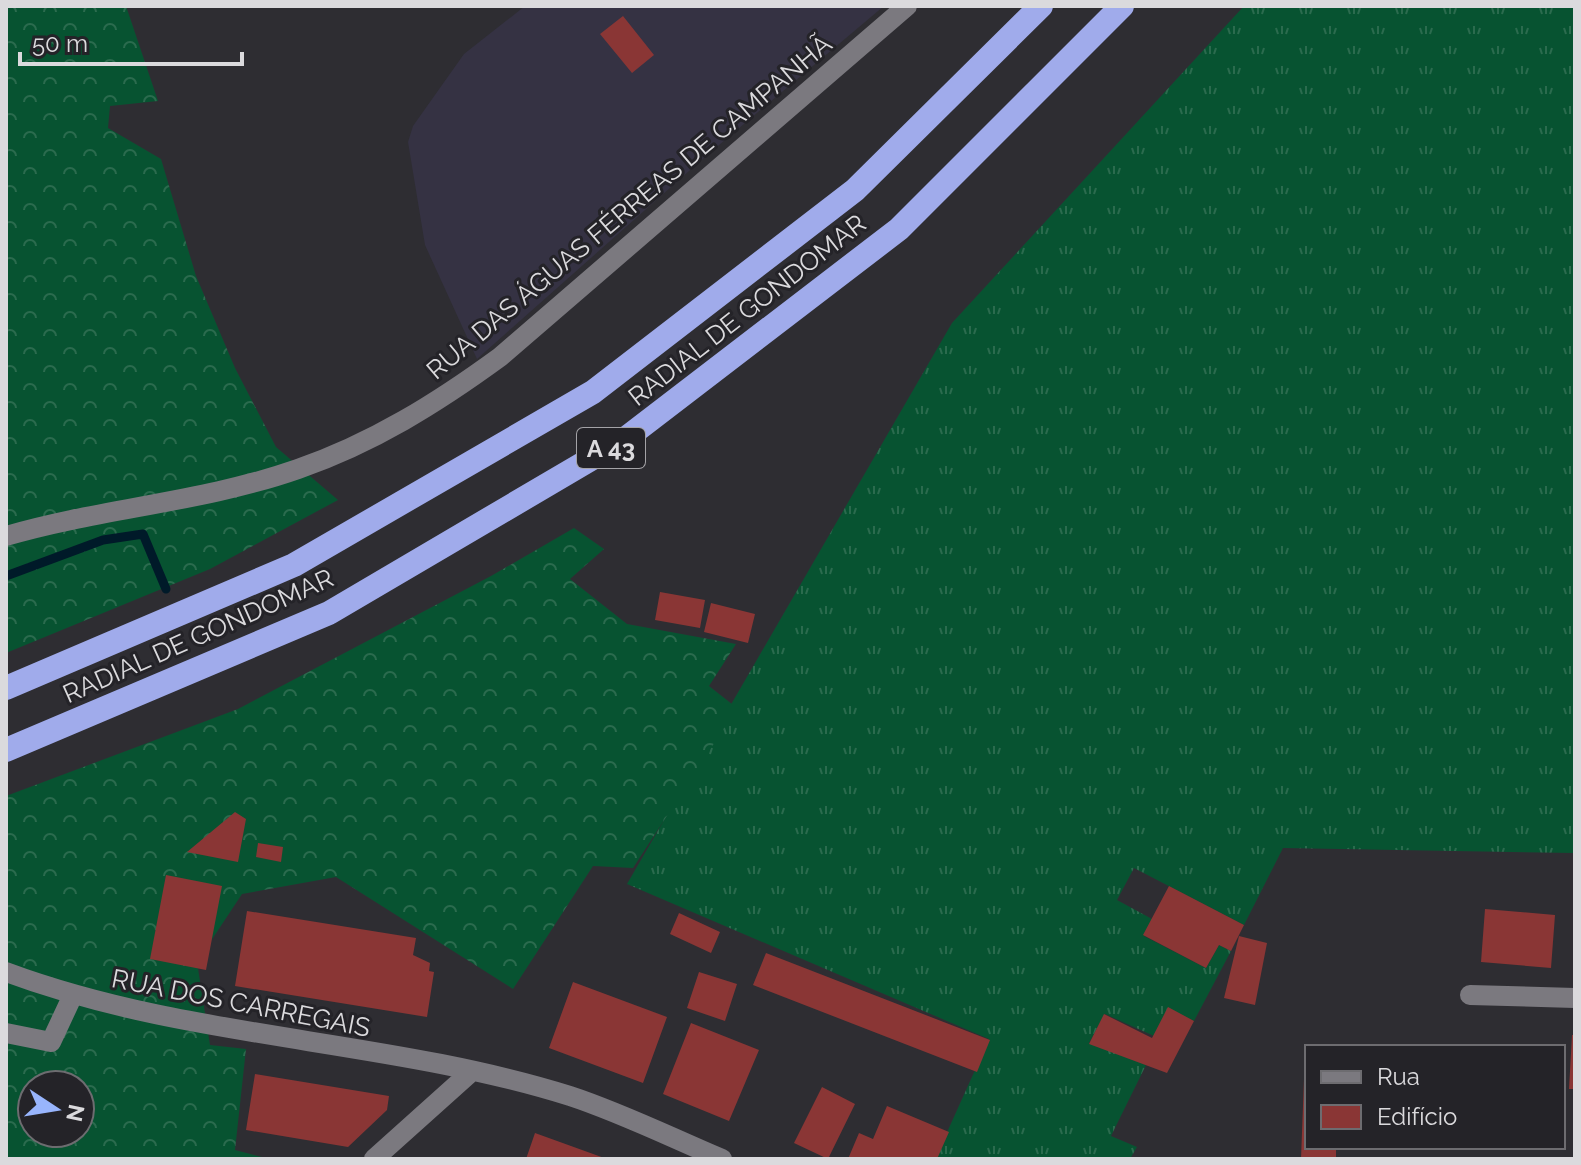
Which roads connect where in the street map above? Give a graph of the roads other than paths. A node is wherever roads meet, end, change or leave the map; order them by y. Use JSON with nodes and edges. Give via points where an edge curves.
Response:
{"nodes":[{"id":1,"x":907,"y":6,"type":"edge"},
{"id":2,"x":1041,"y":6,"type":"edge"},
{"id":3,"x":1122,"y":6,"type":"edge"},
{"id":4,"x":6,"y":536,"type":"edge"},
{"id":5,"x":6,"y":688,"type":"edge"},
{"id":6,"x":6,"y":750,"type":"edge"},
{"id":7,"x":6,"y":972,"type":"edge"},
{"id":8,"x":1470,"y":995,"type":"dead end"},
{"id":9,"x":72,"y":997,"type":"junction"},
{"id":10,"x":1575,"y":998,"type":"edge"},
{"id":11,"x":6,"y":1033,"type":"edge"},
{"id":12,"x":471,"y":1072,"type":"junction"},
{"id":13,"x":374,"y":1159,"type":"edge"},
{"id":14,"x":722,"y":1159,"type":"edge"}],
"edges":[{"from":1,"to":4,"type":"street","name":"RUA DAS ÁGUAS FÉRREAS DE CAMPANHÃ","via":[[500,357],[435,405],[362,444],[296,470]]},
{"from":2,"to":5,"type":"highway","name":"RADIAL DE GONDOMAR","number":"A 43","via":[[855,190],[593,392],[294,565]]},
{"from":3,"to":6,"type":"highway","name":"RADIAL DE GONDOMAR","number":"A 43","via":[[899,229],[625,439],[329,613]]},
{"from":7,"to":9,"type":"street","name":"RUA DOS CARREGAIS"},
{"from":8,"to":10,"type":"street"},
{"from":9,"to":11,"type":"street","via":[[51,1042]]},
{"from":9,"to":12,"type":"street","name":"RUA DOS CARREGAIS","via":[[165,1019]]},
{"from":12,"to":13,"type":"street"},
{"from":12,"to":14,"type":"street","name":"RUA DOS CARREGAIS","via":[[571,1097]]}]}
